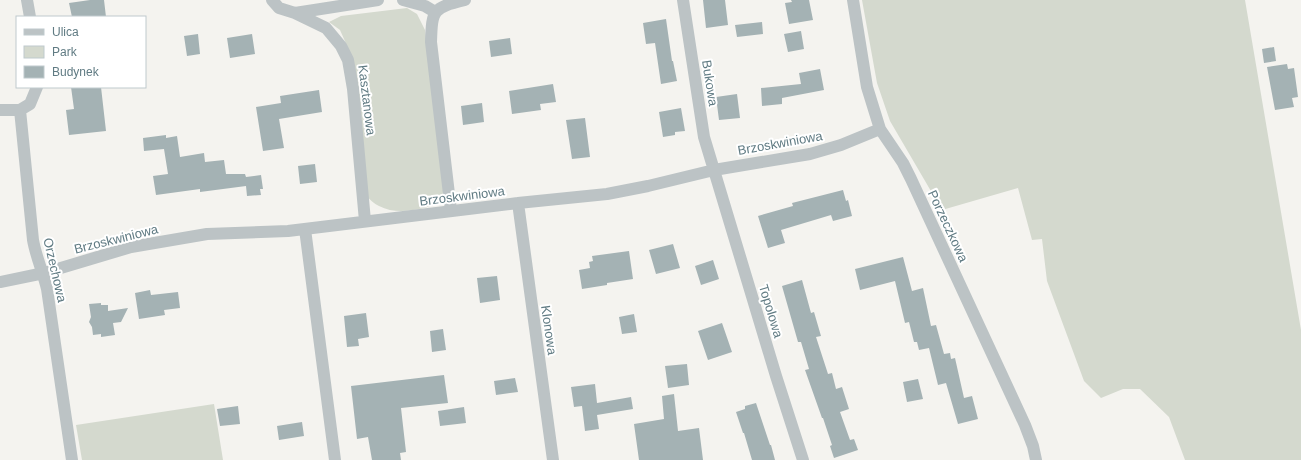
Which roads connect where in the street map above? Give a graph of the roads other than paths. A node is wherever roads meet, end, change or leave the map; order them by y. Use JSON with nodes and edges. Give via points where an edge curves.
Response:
{"nodes":[{"id":1,"x":28,"y":0,"type":"edge"},
{"id":2,"x":272,"y":0,"type":"edge"},
{"id":3,"x":378,"y":0,"type":"edge"},
{"id":4,"x":403,"y":0,"type":"edge"},
{"id":5,"x":465,"y":0,"type":"edge"},
{"id":6,"x":683,"y":0,"type":"edge"},
{"id":7,"x":853,"y":0,"type":"edge"},
{"id":8,"x":435,"y":12,"type":"junction"},
{"id":9,"x":295,"y":13,"type":"junction"},
{"id":10,"x":30,"y":16,"type":"edge"},
{"id":11,"x":37,"y":88,"type":"edge"},
{"id":12,"x":0,"y":110,"type":"edge"},
{"id":13,"x":20,"y":110,"type":"junction"},
{"id":14,"x":880,"y":128,"type":"junction"},
{"id":15,"x":714,"y":170,"type":"junction"},
{"id":16,"x":518,"y":203,"type":"junction"},
{"id":17,"x":450,"y":211,"type":"junction"},
{"id":18,"x":364,"y":221,"type":"junction"},
{"id":19,"x":305,"y":229,"type":"junction"},
{"id":20,"x":44,"y":273,"type":"junction"},
{"id":21,"x":0,"y":282,"type":"edge"},
{"id":22,"x":72,"y":460,"type":"edge"},
{"id":23,"x":335,"y":460,"type":"edge"},
{"id":24,"x":553,"y":460,"type":"edge"},
{"id":25,"x":803,"y":460,"type":"edge"},
{"id":26,"x":1036,"y":460,"type":"edge"}],
"edges":[{"from":1,"to":10,"type":"street"},
{"from":2,"to":9,"type":"street","name":"Kasztanowa","via":[[279,8]]},
{"from":3,"to":9,"type":"street"},
{"from":4,"to":8,"type":"street","via":[[425,6]]},
{"from":5,"to":8,"type":"street","via":[[447,4]]},
{"from":6,"to":15,"type":"street","name":"Bukowa","via":[[704,137]]},
{"from":7,"to":14,"type":"street","name":"Porzeczkowa","via":[[867,86]]},
{"from":8,"to":17,"type":"street","via":[[431,42]]},
{"from":9,"to":18,"type":"street","name":"Kasztanowa","via":[[326,28],[342,46],[348,60],[353,89]]},
{"from":11,"to":13,"type":"street","via":[[30,104]]},
{"from":12,"to":13,"type":"street"},
{"from":13,"to":20,"type":"street","name":"Orzechowa","via":[[33,240]]},
{"from":14,"to":15,"type":"street","name":"Brzoskwiniowa","via":[[841,145],[810,154]]},
{"from":14,"to":26,"type":"street","name":"Porzeczkowa","via":[[911,180],[1025,425]]},
{"from":15,"to":16,"type":"street","name":"Brzoskwiniowa","via":[[607,194]]},
{"from":15,"to":25,"type":"street","name":"Topolowa"},
{"from":16,"to":17,"type":"street","name":"Brzoskwiniowa"},
{"from":16,"to":24,"type":"street","name":"Klonowa"},
{"from":17,"to":18,"type":"street","name":"Brzoskwiniowa"},
{"from":18,"to":19,"type":"street","name":"Brzoskwiniowa"},
{"from":19,"to":20,"type":"street","name":"Brzoskwiniowa","via":[[207,234],[131,247]]},
{"from":19,"to":23,"type":"street"},
{"from":20,"to":21,"type":"street","name":"Brzoskwiniowa"},
{"from":20,"to":22,"type":"street","name":"Orzechowa"}]}
